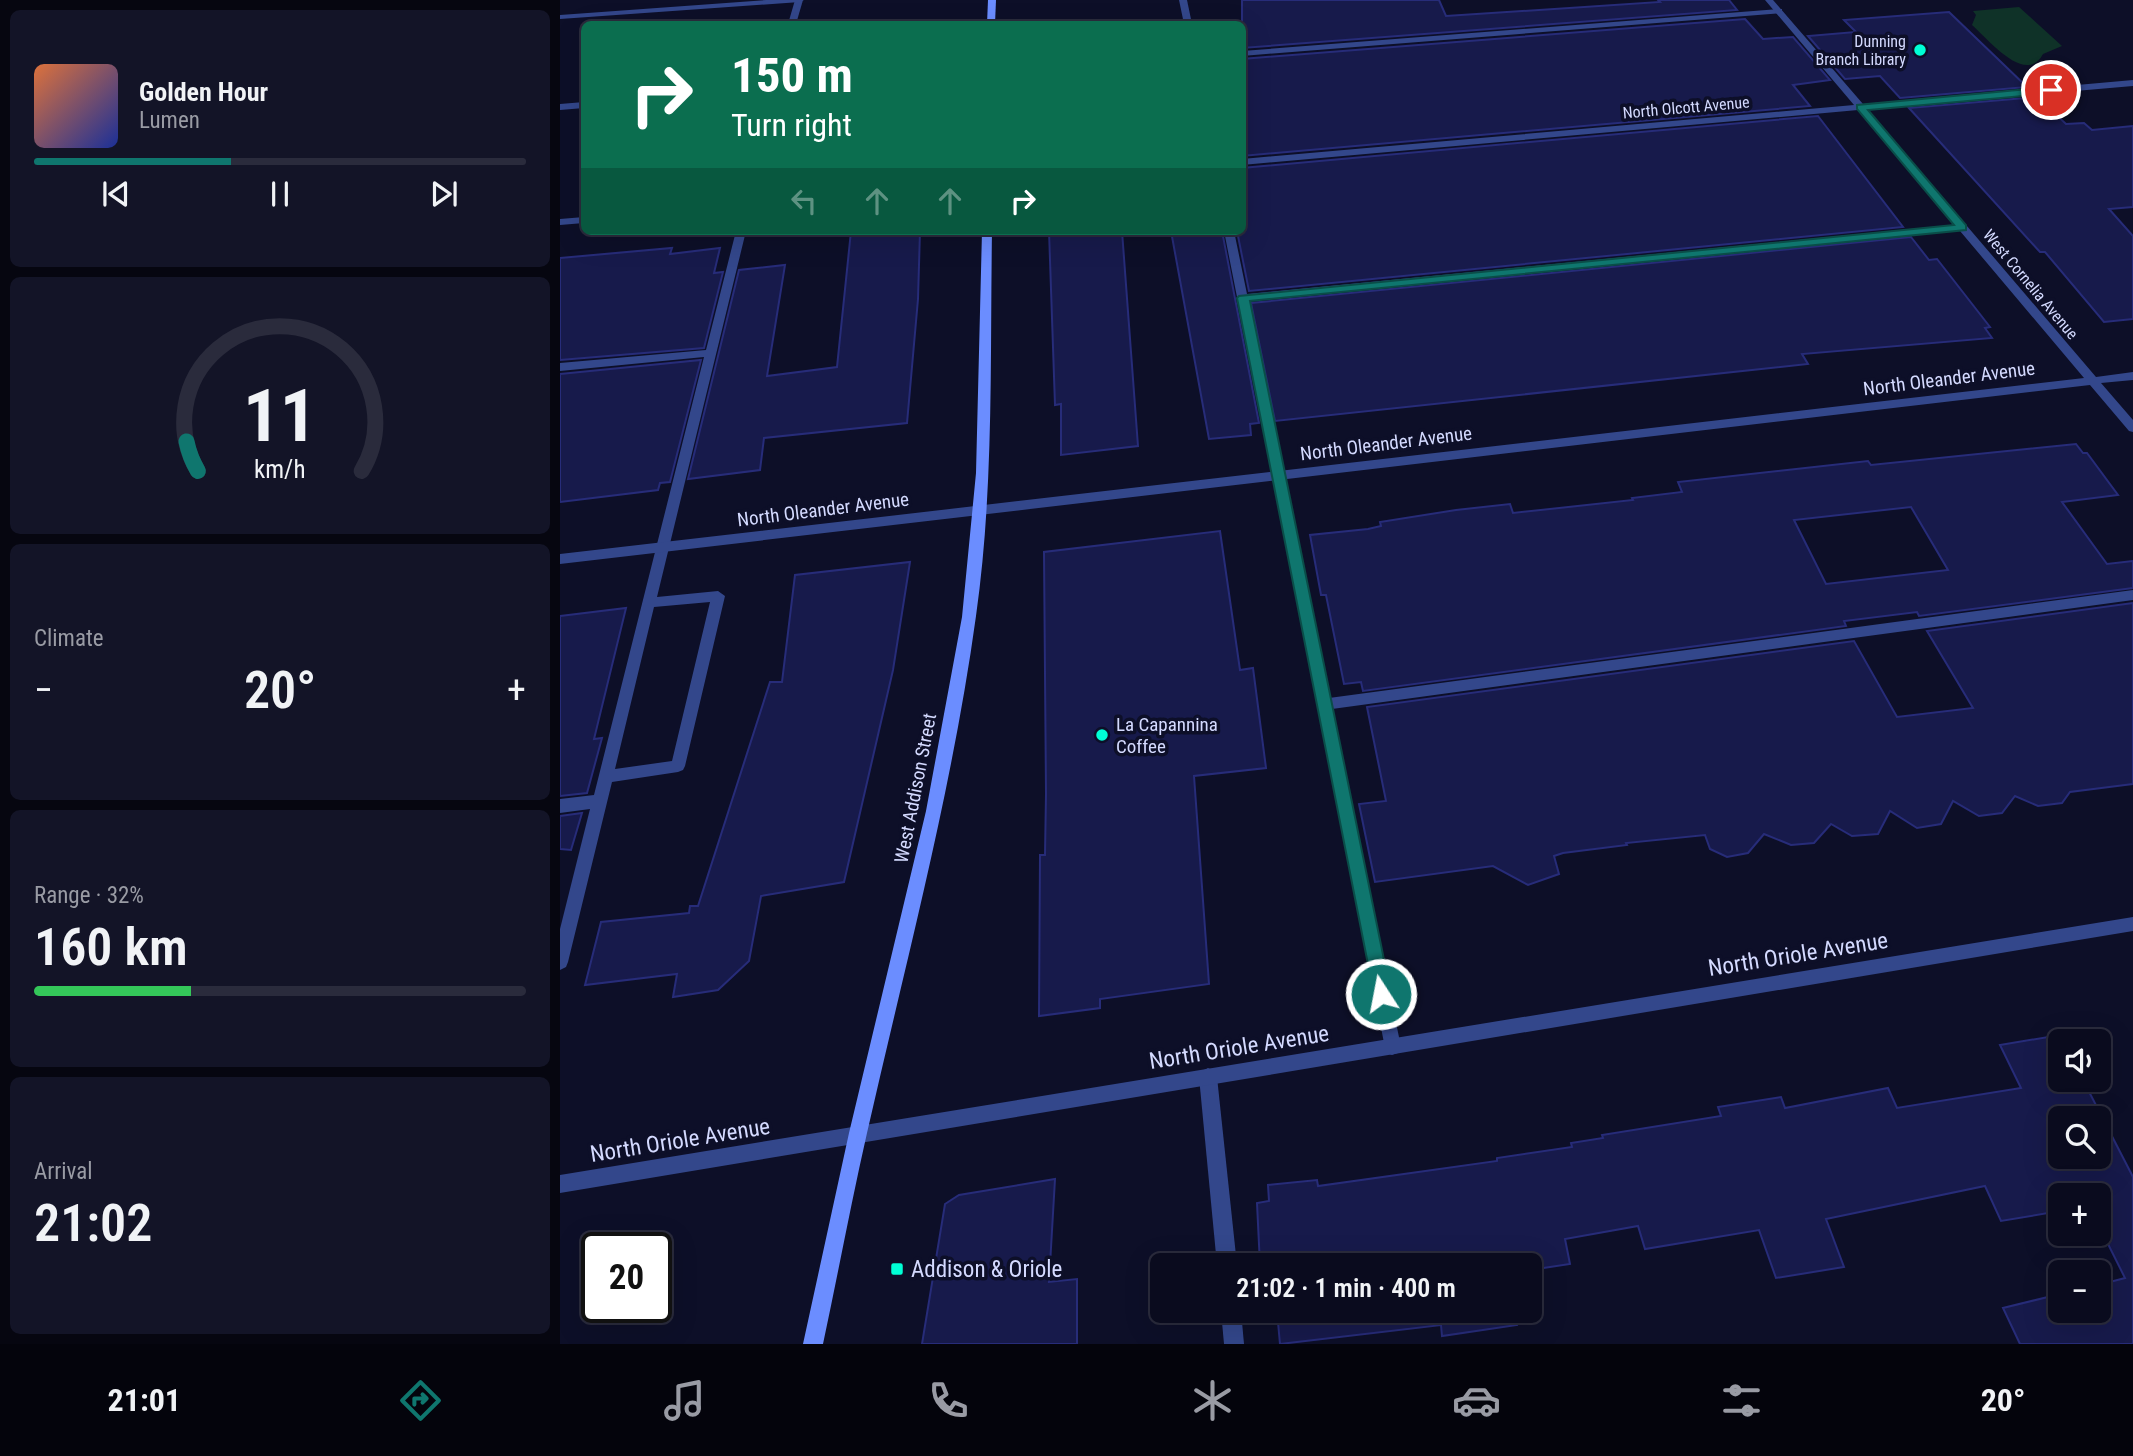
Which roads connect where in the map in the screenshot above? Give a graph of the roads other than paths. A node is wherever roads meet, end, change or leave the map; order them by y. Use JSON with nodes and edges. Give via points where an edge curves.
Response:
{"nodes":[{"id":1,"x":799,"y":0,"type":"edge"},
{"id":2,"x":992,"y":0,"type":"edge"},
{"id":3,"x":1183,"y":0,"type":"edge"},
{"id":4,"x":1769,"y":0,"type":"edge"},
{"id":5,"x":1779,"y":11,"type":"junction"},
{"id":6,"x":560,"y":18,"type":"edge"},
{"id":7,"x":794,"y":21,"type":"edge"},
{"id":8,"x":991,"y":21,"type":"edge"},
{"id":9,"x":1187,"y":21,"type":"edge"},
{"id":10,"x":1246,"y":54,"type":"edge"},
{"id":11,"x":2133,"y":83,"type":"edge"},
{"id":12,"x":581,"y":105,"type":"edge"},
{"id":13,"x":560,"y":107,"type":"edge"},
{"id":14,"x":1860,"y":107,"type":"junction"},
{"id":15,"x":1246,"y":162,"type":"edge"},
{"id":16,"x":581,"y":220,"type":"edge"},
{"id":17,"x":560,"y":222,"type":"edge"},
{"id":18,"x":1962,"y":227,"type":"junction"},
{"id":19,"x":740,"y":235,"type":"edge"},
{"id":20,"x":987,"y":235,"type":"edge"},
{"id":21,"x":1230,"y":235,"type":"edge"},
{"id":22,"x":1243,"y":298,"type":"junction"},
{"id":23,"x":711,"y":353,"type":"junction"},
{"id":24,"x":560,"y":367,"type":"edge"},
{"id":25,"x":2133,"y":376,"type":"edge"},
{"id":26,"x":2093,"y":381,"type":"junction"},
{"id":27,"x":2133,"y":428,"type":"edge"},
{"id":28,"x":1278,"y":475,"type":"junction"},
{"id":29,"x":980,"y":510,"type":"junction"},
{"id":30,"x":664,"y":547,"type":"junction"},
{"id":31,"x":560,"y":559,"type":"edge"},
{"id":32,"x":2133,"y":595,"type":"edge"},
{"id":33,"x":649,"y":603,"type":"junction"},
{"id":34,"x":1324,"y":704,"type":"junction"},
{"id":35,"x":607,"y":776,"type":"junction"},
{"id":36,"x":600,"y":801,"type":"junction"},
{"id":37,"x":560,"y":806,"type":"edge"},
{"id":38,"x":2133,"y":924,"type":"edge"},
{"id":39,"x":560,"y":962,"type":"edge"},
{"id":40,"x":1392,"y":1047,"type":"junction"},
{"id":41,"x":1208,"y":1077,"type":"junction"},
{"id":42,"x":858,"y":1135,"type":"junction"},
{"id":43,"x":560,"y":1184,"type":"edge"},
{"id":44,"x":1226,"y":1253,"type":"edge"},
{"id":45,"x":1232,"y":1323,"type":"edge"},
{"id":46,"x":813,"y":1344,"type":"edge"},
{"id":47,"x":1234,"y":1344,"type":"edge"}],
"edges":[{"from":1,"to":6,"type":"street"},
{"from":1,"to":7,"type":"street"},
{"from":2,"to":8,"type":"street"},
{"from":3,"to":9,"type":"street"},
{"from":4,"to":5,"type":"street","name":"West Cornelia Avenue"},
{"from":5,"to":10,"type":"street"},
{"from":5,"to":14,"type":"street","name":"West Cornelia Avenue"},
{"from":11,"to":14,"type":"street","name":"North Olcott Avenue"},
{"from":12,"to":13,"type":"street"},
{"from":14,"to":15,"type":"street","name":"North Olcott Avenue"},
{"from":14,"to":18,"type":"street","name":"West Cornelia Avenue"},
{"from":16,"to":17,"type":"street"},
{"from":18,"to":22,"type":"street"},
{"from":18,"to":26,"type":"street","name":"West Cornelia Avenue"},
{"from":19,"to":23,"type":"street"},
{"from":20,"to":29,"type":"street","name":"West Addison Street"},
{"from":21,"to":22,"type":"street"},
{"from":22,"to":28,"type":"street"},
{"from":23,"to":24,"type":"street"},
{"from":23,"to":30,"type":"street"},
{"from":25,"to":26,"type":"street","name":"North Oleander Avenue"},
{"from":26,"to":27,"type":"street","name":"West Cornelia Avenue"},
{"from":26,"to":28,"type":"street","name":"North Oleander Avenue"},
{"from":28,"to":29,"type":"street","name":"North Oleander Avenue"},
{"from":28,"to":34,"type":"street"},
{"from":29,"to":30,"type":"street","name":"North Oleander Avenue"},
{"from":29,"to":42,"type":"street","name":"West Addison Street","via":[[948,744]]},
{"from":30,"to":31,"type":"street","name":"North Oleander Avenue"},
{"from":30,"to":33,"type":"street"},
{"from":32,"to":34,"type":"street"},
{"from":33,"to":35,"type":"street"},
{"from":33,"to":35,"type":"street","via":[[718,596],[678,766]]},
{"from":34,"to":40,"type":"street"},
{"from":35,"to":36,"type":"street"},
{"from":36,"to":37,"type":"street"},
{"from":36,"to":39,"type":"street"},
{"from":38,"to":40,"type":"street","name":"North Oriole Avenue"},
{"from":40,"to":41,"type":"street","name":"North Oriole Avenue"},
{"from":41,"to":42,"type":"street","name":"North Oriole Avenue"},
{"from":41,"to":44,"type":"street"},
{"from":42,"to":43,"type":"street","name":"North Oriole Avenue"},
{"from":42,"to":46,"type":"street","name":"West Addison Street"},
{"from":45,"to":47,"type":"street"}]}
